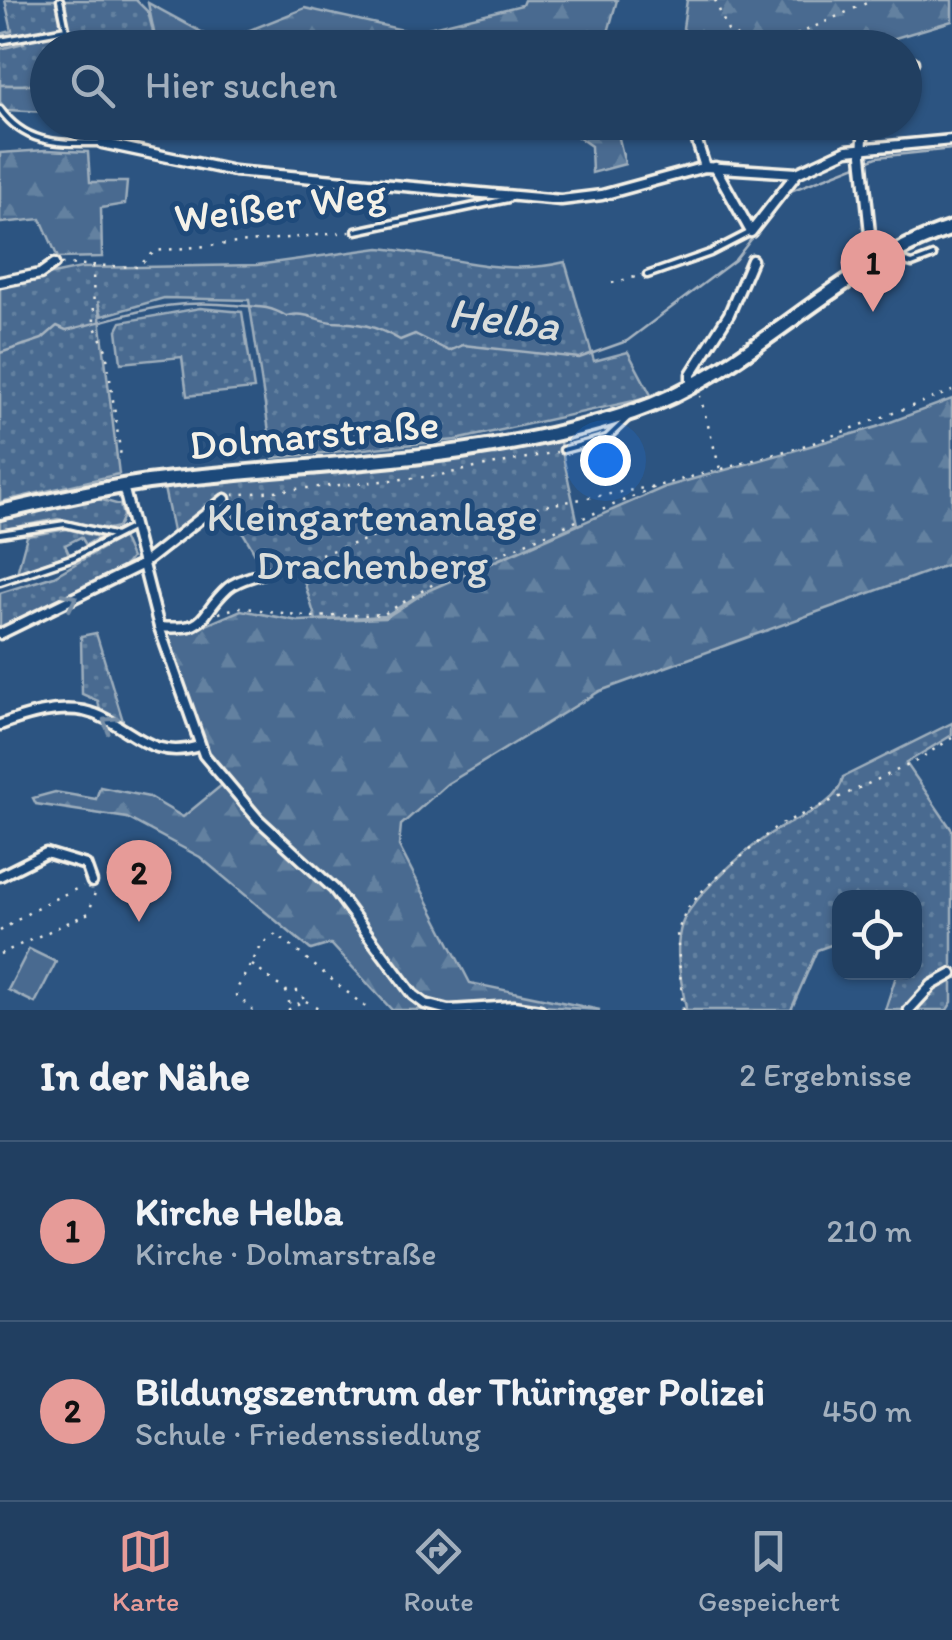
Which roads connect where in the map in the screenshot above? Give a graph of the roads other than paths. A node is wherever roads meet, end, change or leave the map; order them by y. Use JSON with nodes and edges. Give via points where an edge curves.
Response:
{"nodes":[{"id":1,"x":60,"y":0,"type":"edge"},
{"id":2,"x":60,"y":30,"type":"edge"},
{"id":3,"x":30,"y":36,"type":"edge"},
{"id":4,"x":0,"y":41,"type":"edge"},
{"id":5,"x":0,"y":109,"type":"edge"},
{"id":6,"x":30,"y":137,"type":"edge"},
{"id":7,"x":51,"y":140,"type":"edge"},
{"id":8,"x":697,"y":140,"type":"edge"},
{"id":9,"x":863,"y":140,"type":"edge"},
{"id":10,"x":952,"y":140,"type":"edge"},
{"id":11,"x":102,"y":143,"type":"joint"},
{"id":12,"x":862,"y":152,"type":"junction"},
{"id":13,"x":716,"y":166,"type":"junction"},
{"id":14,"x":705,"y":167,"type":"junction"},
{"id":15,"x":797,"y":173,"type":"junction"},
{"id":16,"x":516,"y":194,"type":"junction"},
{"id":17,"x":952,"y":228,"type":"edge"},
{"id":18,"x":356,"y":231,"type":"road end"},
{"id":19,"x":751,"y":232,"type":"junction"},
{"id":20,"x":889,"y":254,"type":"junction"},
{"id":21,"x":932,"y":256,"type":"dead end"},
{"id":22,"x":752,"y":260,"type":"dead end"},
{"id":23,"x":873,"y":263,"type":"junction"},
{"id":24,"x":54,"y":264,"type":"road end"},
{"id":25,"x":647,"y":274,"type":"road end"},
{"id":26,"x":0,"y":282,"type":"edge"},
{"id":27,"x":694,"y":386,"type":"junction"},
{"id":28,"x":633,"y":412,"type":"junction"},
{"id":29,"x":563,"y":450,"type":"road end"},
{"id":30,"x":123,"y":486,"type":"junction"},
{"id":31,"x":225,"y":498,"type":"road end"},
{"id":32,"x":0,"y":512,"type":"edge"},
{"id":33,"x":133,"y":527,"type":"junction"},
{"id":34,"x":0,"y":534,"type":"edge"},
{"id":35,"x":115,"y":535,"type":"junction"},
{"id":36,"x":140,"y":565,"type":"junction"},
{"id":37,"x":265,"y":572,"type":"road end"},
{"id":38,"x":0,"y":582,"type":"edge"},
{"id":39,"x":159,"y":627,"type":"junction"},
{"id":40,"x":0,"y":634,"type":"edge"},
{"id":41,"x":0,"y":725,"type":"edge"},
{"id":42,"x":200,"y":746,"type":"junction"},
{"id":43,"x":0,"y":876,"type":"edge"},
{"id":44,"x":92,"y":882,"type":"road end"},
{"id":45,"x":952,"y":974,"type":"edge"},
{"id":46,"x":449,"y":1010,"type":"edge"},
{"id":47,"x":540,"y":1010,"type":"edge"},
{"id":48,"x":909,"y":1010,"type":"edge"}],
"edges":[{"from":1,"to":2,"type":"lane","via":[[66,29]]},
{"from":3,"to":4,"type":"lane"},
{"from":5,"to":6,"type":"lane","name":"Weißer Weg"},
{"from":7,"to":11,"type":"lane","name":"Weißer Weg"},
{"from":8,"to":14,"type":"street"},
{"from":9,"to":12,"type":"street"},
{"from":10,"to":12,"type":"street"},
{"from":11,"to":16,"type":"street","name":"Weißer Weg","via":[[234,171]]},
{"from":12,"to":15,"type":"street","via":[[832,153]]},
{"from":12,"to":23,"type":"street"},
{"from":13,"to":14,"type":"street","name":"Weißer Weg"},
{"from":13,"to":15,"type":"street","name":"Weißer Weg"},
{"from":13,"to":19,"type":"street"},
{"from":14,"to":16,"type":"street","name":"Weißer Weg","via":[[575,200]]},
{"from":15,"to":19,"type":"street"},
{"from":16,"to":18,"type":"lane","name":"Weißer Weg"},
{"from":17,"to":20,"type":"main road","name":"Dolmarstraße"},
{"from":19,"to":25,"type":"lane"},
{"from":20,"to":21,"type":"lane","via":[[912,264]]},
{"from":20,"to":23,"type":"main road","name":"Dolmarstraße"},
{"from":22,"to":27,"type":"street","via":[[730,314],[692,374]]},
{"from":23,"to":27,"type":"main road","name":"Dolmarstraße"},
{"from":24,"to":26,"type":"street","via":[[40,274]]},
{"from":27,"to":28,"type":"main road","name":"Dolmarstraße"},
{"from":28,"to":29,"type":"lane","name":"Dolmarstraße","via":[[608,438]]},
{"from":28,"to":30,"type":"main road","name":"Dolmarstraße","via":[[454,454]]},
{"from":30,"to":32,"type":"main road","name":"Dolmarstraße"},
{"from":30,"to":33,"type":"street"},
{"from":31,"to":36,"type":"street"},
{"from":33,"to":35,"type":"lane"},
{"from":33,"to":36,"type":"street"},
{"from":34,"to":35,"type":"lane","via":[[65,524]]},
{"from":35,"to":38,"type":"lane"},
{"from":36,"to":39,"type":"street"},
{"from":40,"to":36,"type":"street","one_way":true},
{"from":37,"to":39,"type":"street","via":[[226,589],[193,628]]},
{"from":39,"to":42,"type":"street"},
{"from":42,"to":41,"type":"street","one_way":true,"via":[[156,746],[73,710]]},
{"from":42,"to":46,"type":"street","via":[[239,800],[334,889],[412,995]]},
{"from":43,"to":44,"type":"street","via":[[46,852],[86,865]]},
{"from":45,"to":48,"type":"street"},
{"from":46,"to":47,"type":"street"}]}
